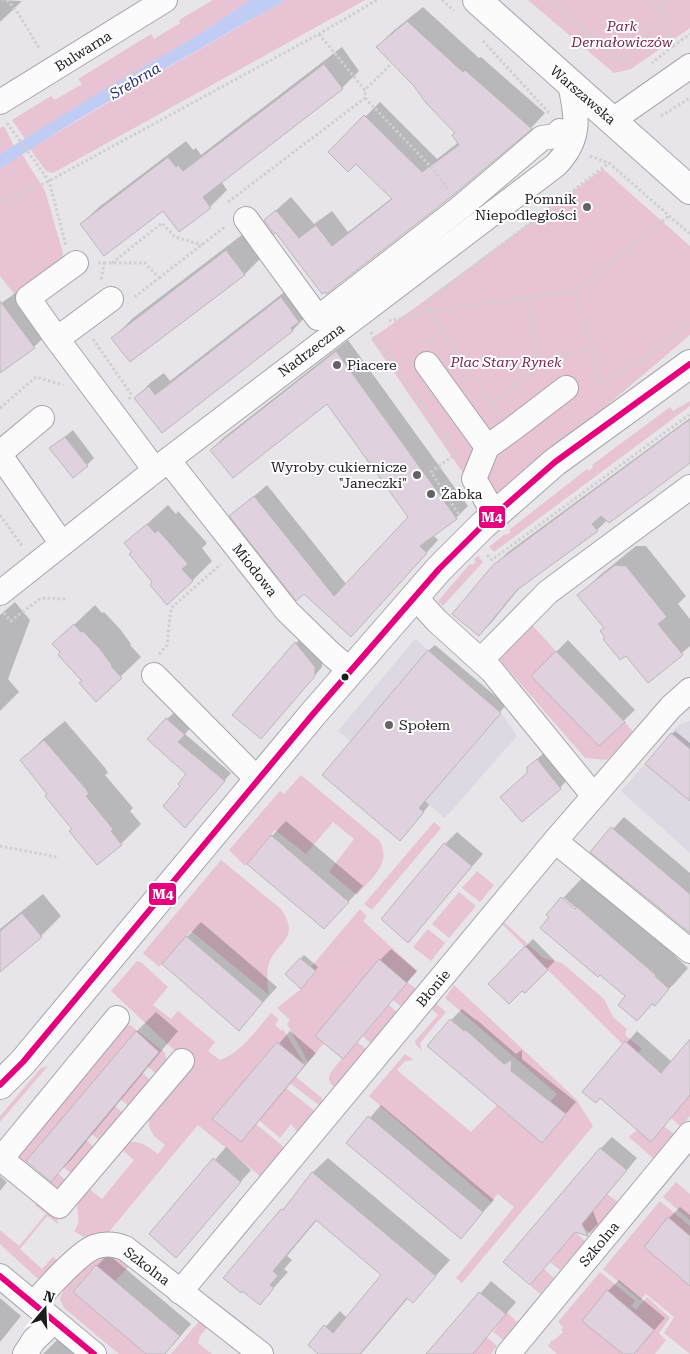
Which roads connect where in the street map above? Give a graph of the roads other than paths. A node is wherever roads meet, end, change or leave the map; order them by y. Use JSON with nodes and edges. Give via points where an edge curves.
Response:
{"nodes":[{"id":1,"x":165,"y":0,"type":"edge"},
{"id":2,"x":468,"y":7,"type":"edge"},
{"id":3,"x":690,"y":66,"type":"edge"},
{"id":4,"x":570,"y":84,"type":"junction"},
{"id":5,"x":0,"y":102,"type":"edge"},
{"id":6,"x":613,"y":120,"type":"junction"},
{"id":7,"x":560,"y":131,"type":"road end"},
{"id":8,"x":690,"y":190,"type":"edge"},
{"id":9,"x":239,"y":220,"type":"road end"},
{"id":10,"x":76,"y":263,"type":"dead end"},
{"id":11,"x":122,"y":299,"type":"road end"},
{"id":12,"x":58,"y":339,"type":"junction"},
{"id":13,"x":428,"y":364,"type":"dead end"},
{"id":14,"x":690,"y":364,"type":"edge"},
{"id":15,"x":566,"y":388,"type":"dead end"},
{"id":16,"x":42,"y":418,"type":"dead end"},
{"id":17,"x":487,"y":447,"type":"junction"},
{"id":18,"x":0,"y":454,"type":"edge"},
{"id":19,"x":161,"y":465,"type":"junction"},
{"id":20,"x":690,"y":487,"type":"edge"},
{"id":21,"x":495,"y":515,"type":"junction"},
{"id":22,"x":62,"y":544,"type":"junction"},
{"id":23,"x":0,"y":593,"type":"edge"},
{"id":24,"x":414,"y":596,"type":"junction"},
{"id":25,"x":481,"y":660,"type":"junction"},
{"id":26,"x":155,"y":666,"type":"road end"},
{"id":27,"x":351,"y":671,"type":"junction"},
{"id":28,"x":690,"y":690,"type":"edge"},
{"id":29,"x":258,"y":780,"type":"junction"},
{"id":30,"x":594,"y":796,"type":"junction"},
{"id":31,"x":556,"y":841,"type":"junction"},
{"id":32,"x":690,"y":951,"type":"edge"},
{"id":33,"x":117,"y":1018,"type":"dead end"},
{"id":34,"x":182,"y":1062,"type":"dead end"},
{"id":35,"x":0,"y":1085,"type":"edge"},
{"id":36,"x":690,"y":1134,"type":"edge"},
{"id":37,"x":1,"y":1158,"type":"edge"},
{"id":38,"x":0,"y":1276,"type":"edge"},
{"id":39,"x":180,"y":1292,"type":"junction"},
{"id":40,"x":34,"y":1304,"type":"junction"},
{"id":41,"x":54,"y":1321,"type":"junction"},
{"id":42,"x":25,"y":1354,"type":"edge"},
{"id":43,"x":94,"y":1354,"type":"edge"},
{"id":44,"x":261,"y":1354,"type":"edge"},
{"id":45,"x":508,"y":1354,"type":"edge"}],
"edges":[{"from":1,"to":5,"type":"street","name":"Bulwarna"},
{"from":2,"to":4,"type":"main road","name":"Warszawska"},
{"from":3,"to":6,"type":"street"},
{"from":4,"to":6,"type":"main road","name":"Warszawska"},
{"from":4,"to":19,"type":"street","name":"Nadrzeczna","via":[[576,124],[570,146],[556,165],[365,323]]},
{"from":6,"to":8,"type":"main road","name":"Warszawska"},
{"from":7,"to":9,"type":"street","via":[[556,136],[542,138],[461,207],[318,318]]},
{"from":10,"to":12,"type":"street","name":"Miodowa","via":[[28,298]]},
{"from":11,"to":12,"type":"street"},
{"from":12,"to":19,"type":"street","name":"Miodowa"},
{"from":13,"to":17,"type":"street"},
{"from":14,"to":21,"type":"main road","via":[[555,462]]},
{"from":15,"to":17,"type":"street"},
{"from":16,"to":18,"type":"street"},
{"from":17,"to":21,"type":"street","via":[[474,479]]},
{"from":18,"to":22,"type":"street"},
{"from":19,"to":22,"type":"street","name":"Nadrzeczna"},
{"from":19,"to":27,"type":"street","name":"Miodowa","via":[[287,611]]},
{"from":20,"to":25,"type":"street","via":[[548,592]]},
{"from":21,"to":24,"type":"main road"},
{"from":22,"to":23,"type":"street","name":"Nadrzeczna"},
{"from":24,"to":25,"type":"street"},
{"from":24,"to":27,"type":"main road"},
{"from":25,"to":30,"type":"street"},
{"from":26,"to":29,"type":"street"},
{"from":27,"to":29,"type":"main road"},
{"from":28,"to":30,"type":"street","name":"Błonie","via":[[671,707]]},
{"from":29,"to":35,"type":"main road","via":[[23,1062]]},
{"from":30,"to":31,"type":"street","name":"Błonie"},
{"from":31,"to":32,"type":"street"},
{"from":31,"to":39,"type":"street","name":"Błonie"},
{"from":33,"to":37,"type":"street"},
{"from":34,"to":37,"type":"street","via":[[59,1206]]},
{"from":36,"to":45,"type":"street","name":"Szkolna"},
{"from":38,"to":40,"type":"street"},
{"from":39,"to":40,"type":"street","name":"Szkolna","via":[[125,1248],[106,1244],[84,1254]]},
{"from":39,"to":44,"type":"street","name":"Szkolna"},
{"from":40,"to":41,"type":"street"},
{"from":41,"to":42,"type":"street"},
{"from":41,"to":43,"type":"street"}]}
